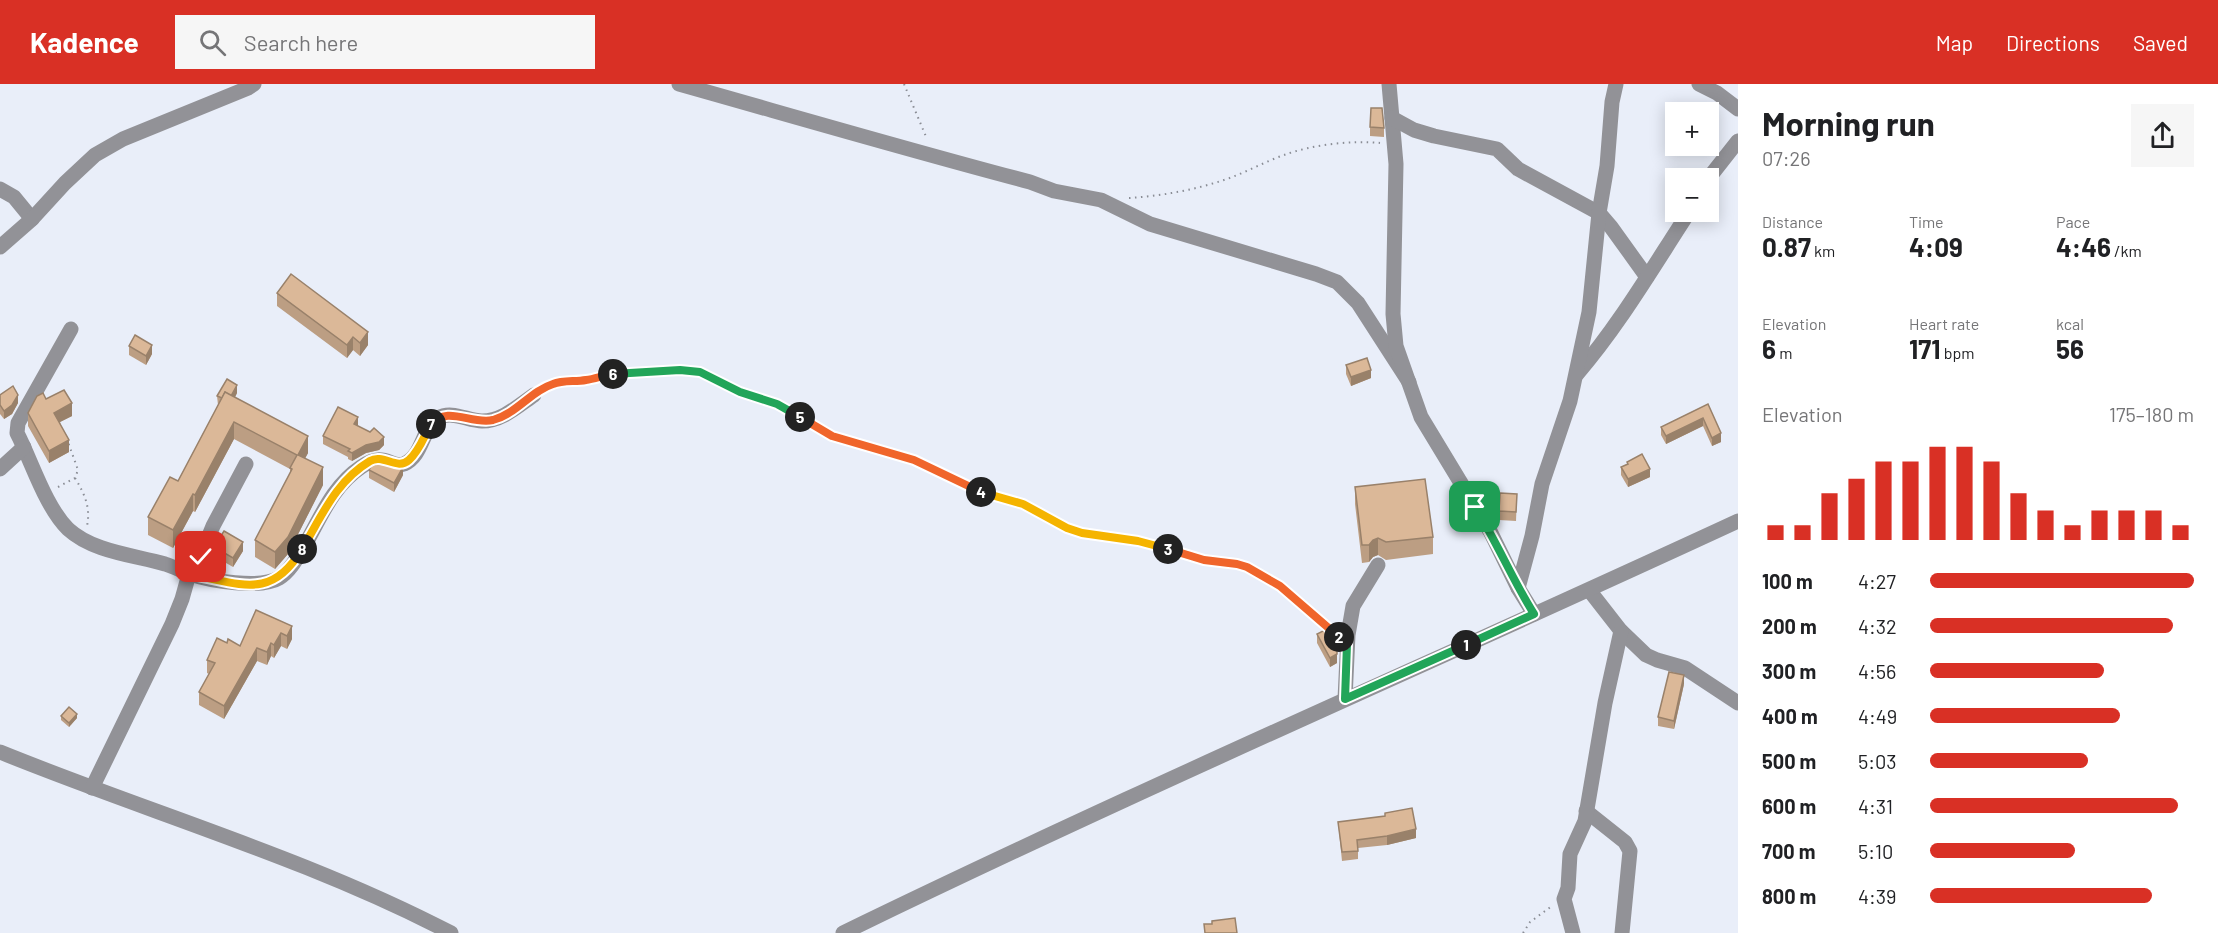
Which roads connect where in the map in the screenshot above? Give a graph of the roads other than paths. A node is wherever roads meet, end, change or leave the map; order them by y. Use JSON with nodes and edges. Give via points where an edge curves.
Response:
{"nodes":[{"id":1,"x":254,"y":84,"type":"edge"},
{"id":2,"x":679,"y":84,"type":"edge"},
{"id":3,"x":1389,"y":84,"type":"edge"},
{"id":4,"x":1616,"y":84,"type":"edge"},
{"id":5,"x":1699,"y":84,"type":"edge"},
{"id":6,"x":1738,"y":109,"type":"edge"},
{"id":7,"x":1392,"y":118,"type":"junction"},
{"id":8,"x":1738,"y":141,"type":"edge"},
{"id":9,"x":1717,"y":168,"type":"edge"},
{"id":10,"x":0,"y":189,"type":"edge"},
{"id":11,"x":1599,"y":213,"type":"junction"},
{"id":12,"x":32,"y":219,"type":"junction"},
{"id":13,"x":1683,"y":222,"type":"edge"},
{"id":14,"x":0,"y":247,"type":"edge"},
{"id":15,"x":1647,"y":277,"type":"junction"},
{"id":16,"x":71,"y":329,"type":"dead end"},
{"id":17,"x":1575,"y":377,"type":"junction"},
{"id":18,"x":1409,"y":382,"type":"junction"},
{"id":19,"x":534,"y":395,"type":"road end"},
{"id":20,"x":24,"y":447,"type":"junction"},
{"id":21,"x":246,"y":464,"type":"dead end"},
{"id":22,"x":0,"y":468,"type":"edge"},
{"id":23,"x":1738,"y":521,"type":"edge"},
{"id":24,"x":1378,"y":565,"type":"dead end"},
{"id":25,"x":191,"y":574,"type":"junction"},
{"id":26,"x":1518,"y":588,"type":"junction"},
{"id":27,"x":1589,"y":590,"type":"junction"},
{"id":28,"x":1534,"y":614,"type":"junction"},
{"id":29,"x":1621,"y":631,"type":"junction"},
{"id":30,"x":1345,"y":699,"type":"junction"},
{"id":31,"x":1738,"y":703,"type":"edge"},
{"id":32,"x":0,"y":752,"type":"edge"},
{"id":33,"x":92,"y":788,"type":"junction"},
{"id":34,"x":1586,"y":811,"type":"junction"},
{"id":35,"x":451,"y":933,"type":"edge"},
{"id":36,"x":843,"y":933,"type":"edge"},
{"id":37,"x":1573,"y":933,"type":"edge"},
{"id":38,"x":1622,"y":933,"type":"edge"}],
"edges":[{"from":1,"to":12,"type":"street","via":[[123,139],[95,156]]},
{"from":2,"to":18,"type":"street","via":[[1054,191],[1101,200],[1150,224],[1336,282],[1358,303]]},
{"from":3,"to":7,"type":"street"},
{"from":4,"to":11,"type":"street"},
{"from":5,"to":6,"type":"street"},
{"from":7,"to":11,"type":"street","via":[[1434,136],[1497,149],[1518,169]]},
{"from":7,"to":18,"type":"street","via":[[1396,164],[1393,314],[1396,346]]},
{"from":8,"to":9,"type":"street"},
{"from":10,"to":12,"type":"street","via":[[14,197]]},
{"from":11,"to":15,"type":"street"},
{"from":11,"to":17,"type":"street","via":[[1589,312]]},
{"from":12,"to":14,"type":"street"},
{"from":13,"to":15,"type":"street"},
{"from":15,"to":17,"type":"street","via":[[1630,306]]},
{"from":16,"to":20,"type":"street","via":[[18,423],[17,434]]},
{"from":17,"to":26,"type":"street","via":[[1542,484]]},
{"from":18,"to":26,"type":"street","via":[[1421,417],[1490,531]]},
{"from":19,"to":25,"type":"street","via":[[492,420],[440,417],[404,464],[374,459],[360,467],[335,491],[293,565],[280,578],[255,585]]},
{"from":20,"to":22,"type":"street"},
{"from":20,"to":25,"type":"street","via":[[56,513],[81,538]]},
{"from":21,"to":25,"type":"street"},
{"from":23,"to":27,"type":"street"},
{"from":24,"to":30,"type":"street","via":[[1353,606]]},
{"from":25,"to":33,"type":"street","via":[[172,624]]},
{"from":26,"to":28,"type":"street"},
{"from":27,"to":28,"type":"street"},
{"from":27,"to":29,"type":"street"},
{"from":28,"to":30,"type":"street"},
{"from":29,"to":31,"type":"street","via":[[1646,655],[1685,668]]},
{"from":29,"to":34,"type":"street"},
{"from":30,"to":36,"type":"street"},
{"from":32,"to":33,"type":"street"},
{"from":33,"to":35,"type":"street","via":[[326,874]]},
{"from":34,"to":37,"type":"street","via":[[1581,834],[1570,854],[1564,899]]},
{"from":34,"to":38,"type":"street","via":[[1625,842],[1630,852]]}]}
